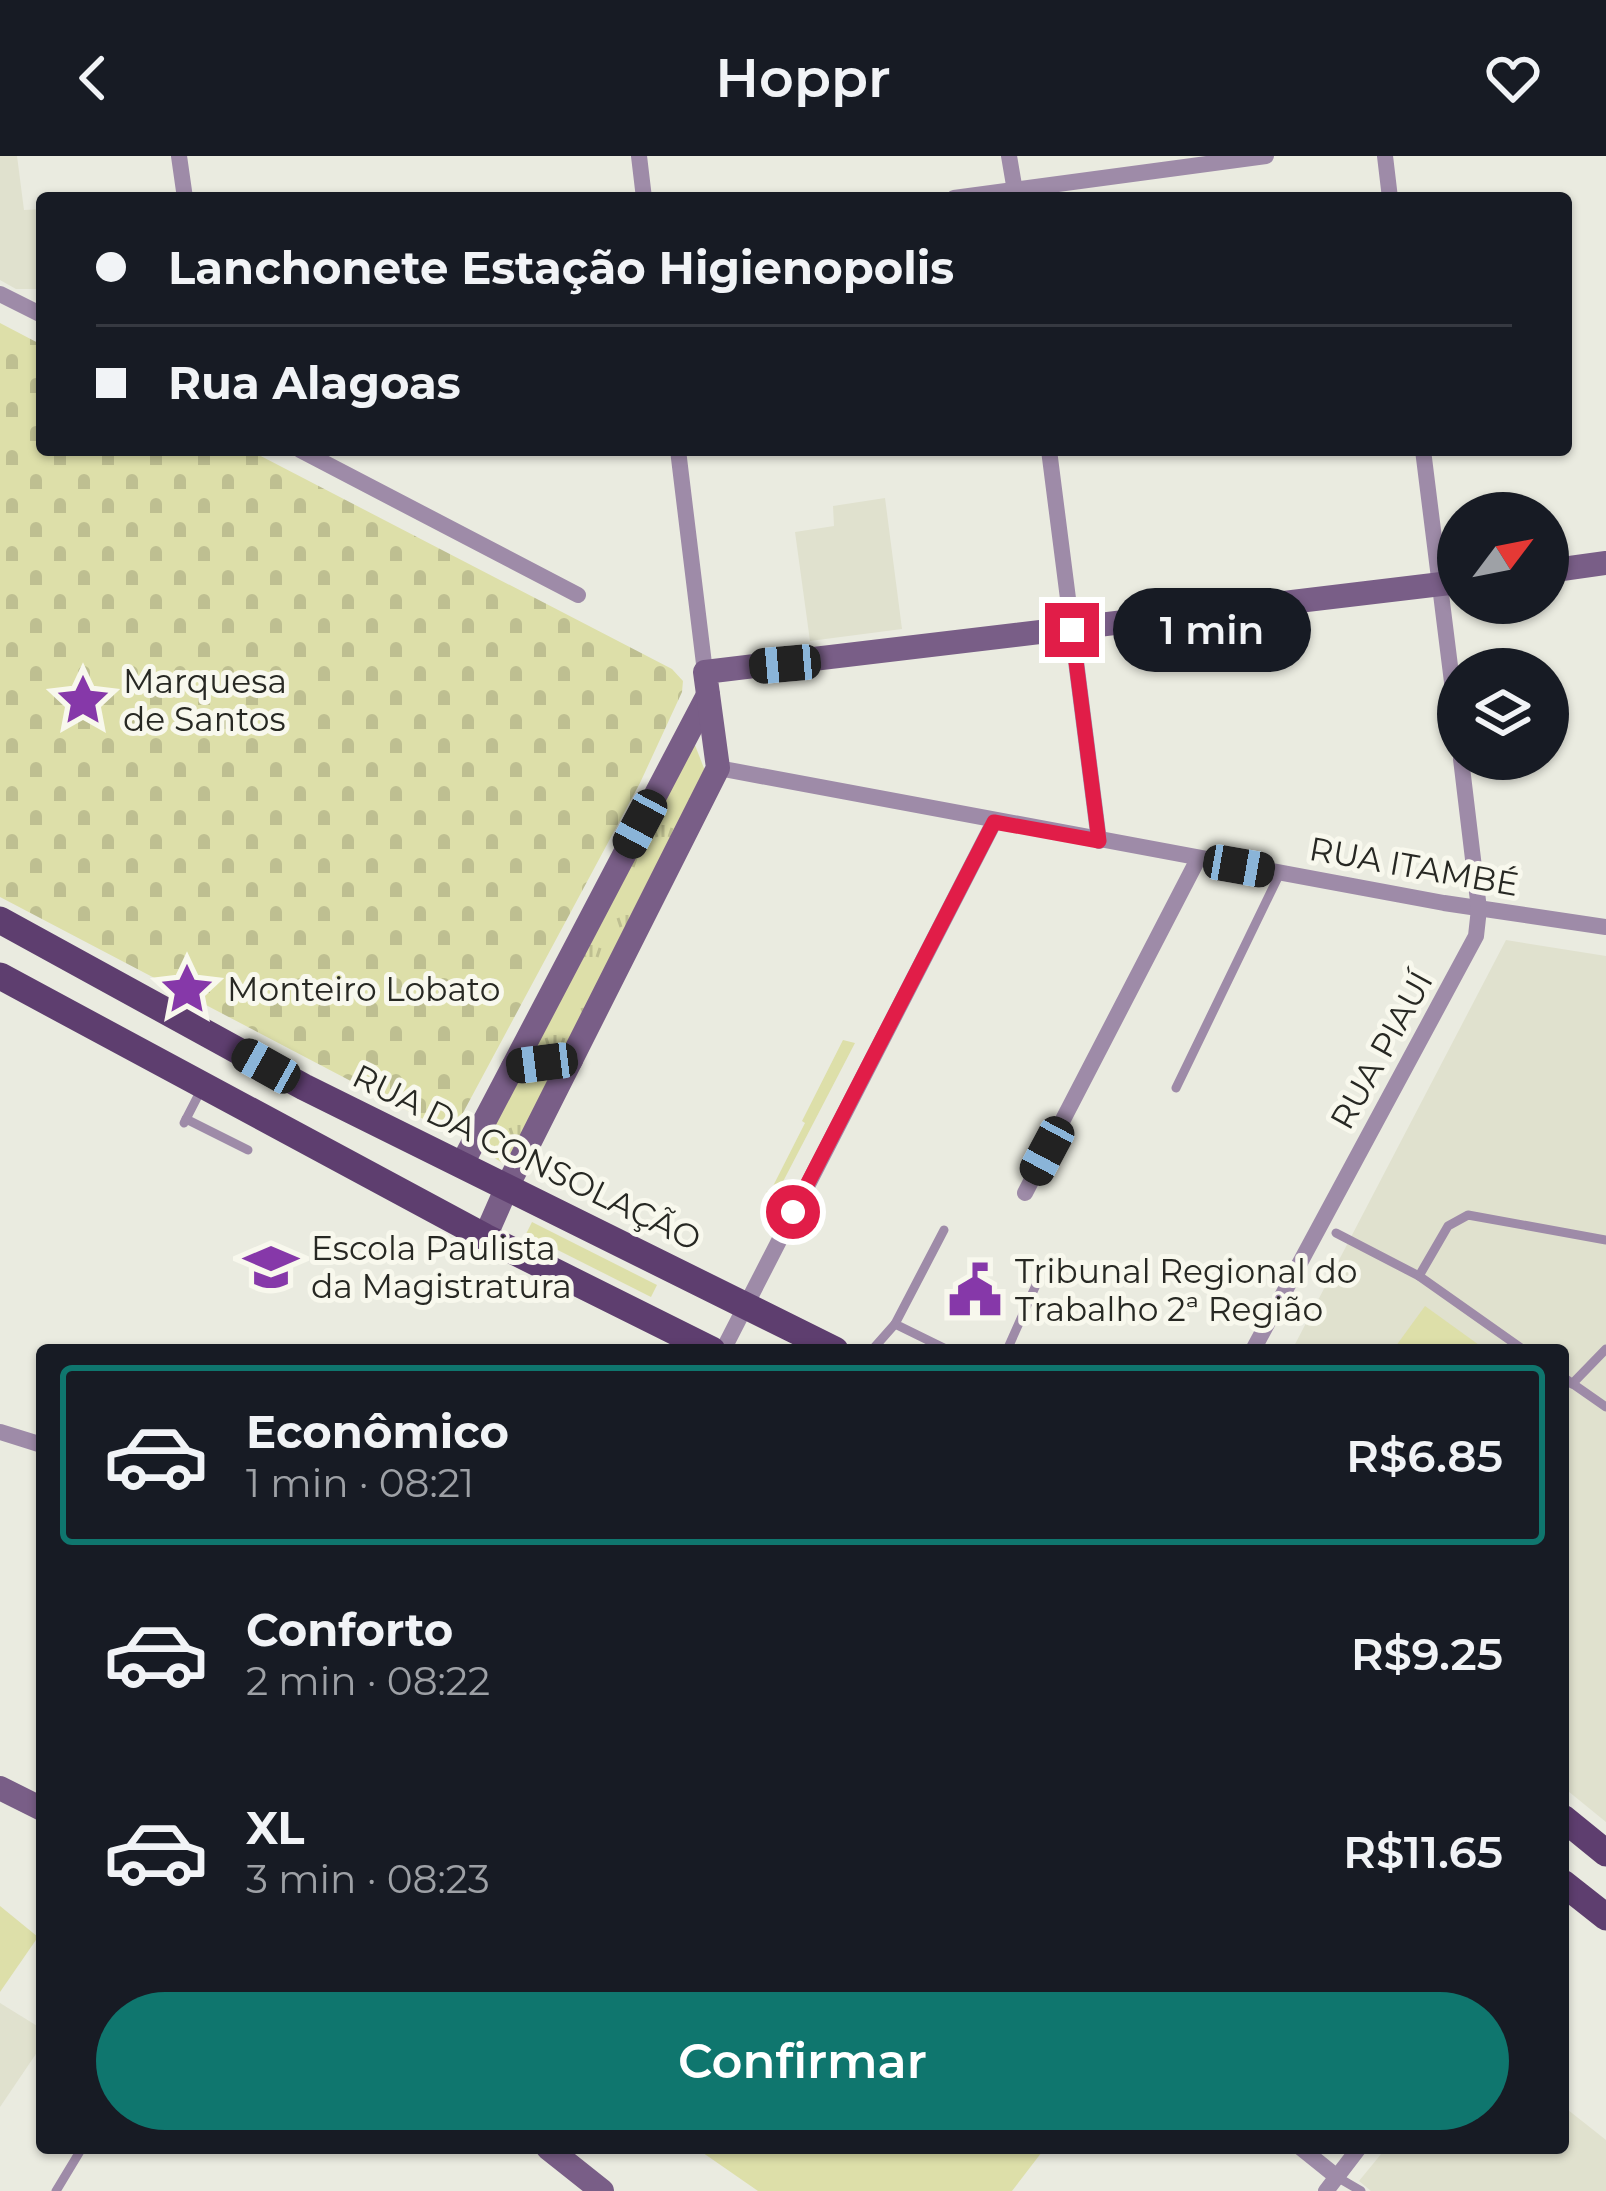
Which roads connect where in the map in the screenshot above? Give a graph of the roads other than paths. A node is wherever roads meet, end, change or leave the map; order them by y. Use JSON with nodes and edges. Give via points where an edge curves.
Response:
{"nodes":[{"id":1,"x":179,"y":156,"type":"edge"},
{"id":2,"x":639,"y":156,"type":"edge"},
{"id":3,"x":1009,"y":156,"type":"edge"},
{"id":4,"x":1266,"y":156,"type":"edge"},
{"id":5,"x":1385,"y":156,"type":"edge"},
{"id":6,"x":184,"y":192,"type":"edge"},
{"id":7,"x":643,"y":192,"type":"edge"},
{"id":8,"x":1015,"y":192,"type":"edge"},
{"id":9,"x":1028,"y":192,"type":"edge"},
{"id":10,"x":1389,"y":192,"type":"edge"},
{"id":11,"x":0,"y":293,"type":"edge"},
{"id":12,"x":36,"y":311,"type":"edge"},
{"id":13,"x":312,"y":456,"type":"edge"},
{"id":14,"x":679,"y":456,"type":"edge"},
{"id":15,"x":1050,"y":456,"type":"edge"},
{"id":16,"x":1424,"y":456,"type":"edge"},
{"id":17,"x":1437,"y":522,"type":"edge"},
{"id":18,"x":1606,"y":563,"type":"edge"},
{"id":19,"x":1569,"y":568,"type":"edge"},
{"id":20,"x":1437,"y":585,"type":"edge"},
{"id":21,"x":578,"y":595,"type":"dead end"},
{"id":22,"x":1072,"y":630,"type":"junction"},
{"id":23,"x":707,"y":683,"type":"junction"},
{"id":24,"x":718,"y":768,"type":"junction"},
{"id":25,"x":1464,"y":780,"type":"edge"},
{"id":26,"x":994,"y":822,"type":"junction"},
{"id":27,"x":1099,"y":841,"type":"junction"},
{"id":28,"x":1198,"y":859,"type":"junction"},
{"id":29,"x":1280,"y":873,"type":"junction"},
{"id":30,"x":1479,"y":909,"type":"junction"},
{"id":31,"x":0,"y":920,"type":"edge"},
{"id":32,"x":1606,"y":927,"type":"edge"},
{"id":33,"x":0,"y":976,"type":"edge"},
{"id":34,"x":571,"y":1060,"type":"junction"},
{"id":35,"x":513,"y":1067,"type":"junction"},
{"id":36,"x":203,"y":1085,"type":"junction"},
{"id":37,"x":1176,"y":1088,"type":"dead end"},
{"id":38,"x":266,"y":1118,"type":"junction"},
{"id":39,"x":462,"y":1164,"type":"junction"},
{"id":40,"x":506,"y":1186,"type":"junction"},
{"id":41,"x":1025,"y":1192,"type":"dead end"},
{"id":42,"x":944,"y":1230,"type":"dead end"},
{"id":43,"x":1336,"y":1233,"type":"dead end"},
{"id":44,"x":485,"y":1237,"type":"junction"},
{"id":45,"x":1606,"y":1240,"type":"edge"},
{"id":46,"x":1419,"y":1276,"type":"junction"},
{"id":47,"x":1036,"y":1285,"type":"dead end"},
{"id":48,"x":745,"y":1305,"type":"junction"},
{"id":49,"x":896,"y":1324,"type":"junction"},
{"id":50,"x":700,"y":1344,"type":"edge"},
{"id":51,"x":726,"y":1344,"type":"edge"},
{"id":52,"x":823,"y":1344,"type":"edge"},
{"id":53,"x":878,"y":1344,"type":"edge"},
{"id":54,"x":936,"y":1344,"type":"edge"},
{"id":55,"x":1010,"y":1344,"type":"edge"},
{"id":56,"x":1256,"y":1344,"type":"edge"},
{"id":57,"x":1516,"y":1344,"type":"edge"},
{"id":58,"x":1606,"y":1349,"type":"edge"},
{"id":59,"x":1569,"y":1380,"type":"edge"},
{"id":60,"x":1569,"y":1382,"type":"edge"},
{"id":61,"x":1606,"y":1407,"type":"edge"},
{"id":62,"x":0,"y":1432,"type":"edge"},
{"id":63,"x":36,"y":1443,"type":"edge"},
{"id":64,"x":0,"y":1788,"type":"edge"},
{"id":65,"x":36,"y":1806,"type":"edge"},
{"id":66,"x":1569,"y":1823,"type":"edge"},
{"id":67,"x":1606,"y":1853,"type":"edge"},
{"id":68,"x":1569,"y":1891,"type":"edge"},
{"id":69,"x":1606,"y":1917,"type":"edge"},
{"id":70,"x":78,"y":2154,"type":"edge"},
{"id":71,"x":556,"y":2154,"type":"edge"},
{"id":72,"x":1305,"y":2154,"type":"edge"},
{"id":73,"x":1355,"y":2154,"type":"edge"},
{"id":74,"x":1331,"y":2184,"type":"edge"},
{"id":75,"x":56,"y":2191,"type":"edge"},
{"id":76,"x":602,"y":2191,"type":"edge"},
{"id":77,"x":1361,"y":2191,"type":"edge"}],
"edges":[{"from":1,"to":6,"type":"street"},
{"from":2,"to":7,"type":"street"},
{"from":3,"to":8,"type":"street"},
{"from":4,"to":9,"type":"street"},
{"from":5,"to":10,"type":"street"},
{"from":11,"to":12,"type":"street"},
{"from":13,"to":21,"type":"street"},
{"from":14,"to":23,"type":"street"},
{"from":15,"to":22,"type":"street"},
{"from":16,"to":17,"type":"street"},
{"from":18,"to":19,"type":"street"},
{"from":20,"to":22,"type":"street"},
{"from":22,"to":23,"type":"street"},
{"from":22,"to":27,"type":"street"},
{"from":23,"to":24,"type":"street"},
{"from":23,"to":35,"type":"street"},
{"from":24,"to":26,"type":"street","name":"RUA ITAMBÉ"},
{"from":24,"to":34,"type":"street"},
{"from":25,"to":30,"type":"street","name":"RUA PIAUÍ"},
{"from":26,"to":27,"type":"street","name":"RUA ITAMBÉ"},
{"from":26,"to":48,"type":"street"},
{"from":27,"to":28,"type":"street","name":"RUA ITAMBÉ"},
{"from":28,"to":29,"type":"street","name":"RUA ITAMBÉ"},
{"from":28,"to":41,"type":"street"},
{"from":29,"to":30,"type":"street","name":"RUA ITAMBÉ"},
{"from":29,"to":37,"type":"lane"},
{"from":30,"to":32,"type":"street","name":"RUA ITAMBÉ"},
{"from":30,"to":56,"type":"street","name":"RUA PIAUÍ","via":[[1470,951]]},
{"from":31,"to":39,"type":"main road","name":"RUA DA CONSOLAÇÃO"},
{"from":33,"to":36,"type":"main road"},
{"from":34,"to":35,"type":"street"},
{"from":34,"to":40,"type":"street"},
{"from":35,"to":39,"type":"street"},
{"from":36,"to":38,"type":"main road"},
{"from":36,"to":38,"type":"lane","via":[[185,1121],[247,1153]]},
{"from":38,"to":44,"type":"main road"},
{"from":39,"to":40,"type":"main road","name":"RUA DA CONSOLAÇÃO"},
{"from":40,"to":44,"type":"street"},
{"from":40,"to":48,"type":"main road","name":"RUA DA CONSOLAÇÃO"},
{"from":42,"to":49,"type":"lane"},
{"from":43,"to":46,"type":"lane"},
{"from":44,"to":50,"type":"main road"},
{"from":45,"to":46,"type":"lane","via":[[1468,1215],[1448,1226]]},
{"from":46,"to":57,"type":"lane"},
{"from":47,"to":55,"type":"lane"},
{"from":48,"to":51,"type":"street"},
{"from":48,"to":52,"type":"main road","name":"RUA DA CONSOLAÇÃO"},
{"from":49,"to":53,"type":"lane"},
{"from":49,"to":54,"type":"lane"},
{"from":58,"to":59,"type":"lane"},
{"from":60,"to":61,"type":"lane"},
{"from":62,"to":63,"type":"street"},
{"from":64,"to":65,"type":"street"},
{"from":66,"to":67,"type":"main road"},
{"from":68,"to":69,"type":"main road"},
{"from":70,"to":75,"type":"lane"},
{"from":71,"to":76,"type":"street"},
{"from":72,"to":74,"type":"street"},
{"from":73,"to":74,"type":"street"},
{"from":74,"to":77,"type":"lane"}]}
